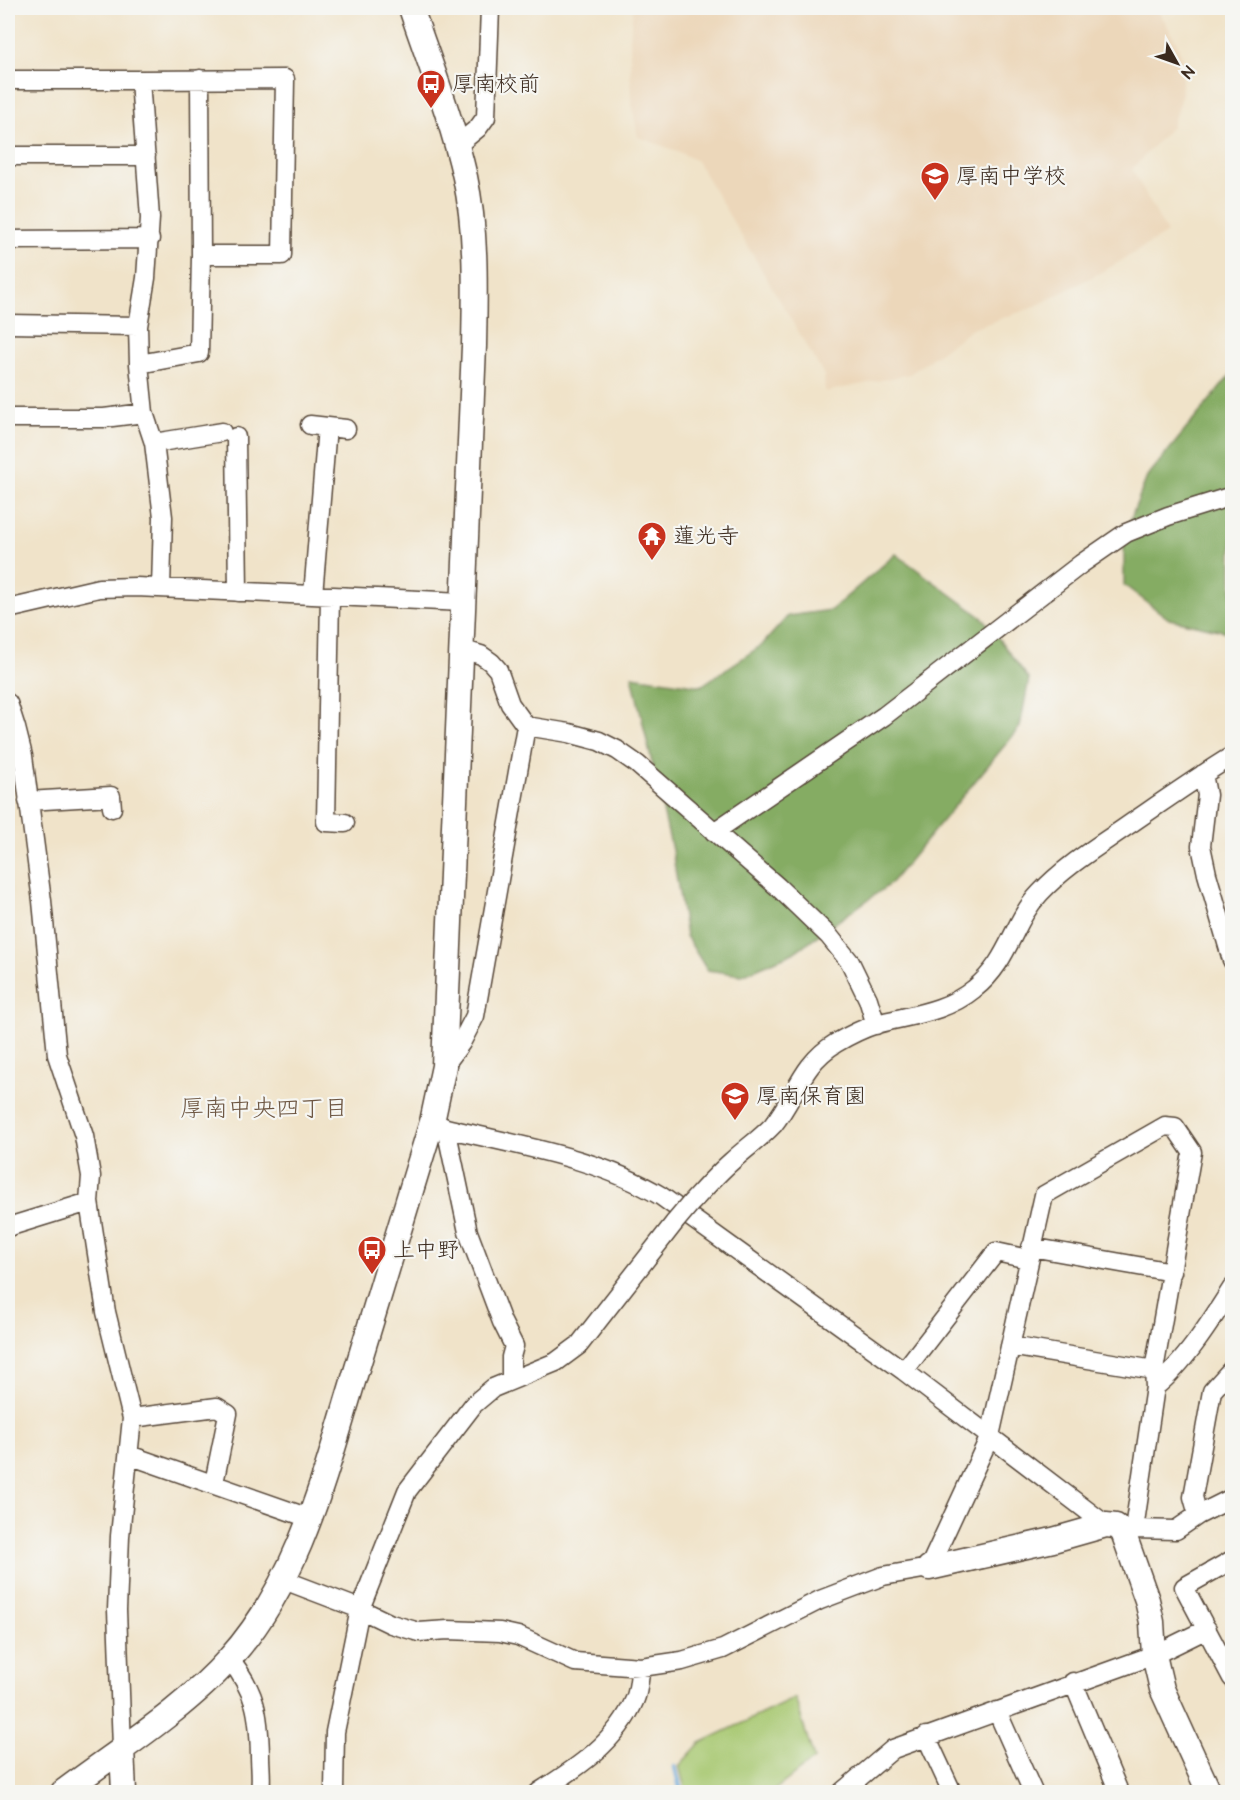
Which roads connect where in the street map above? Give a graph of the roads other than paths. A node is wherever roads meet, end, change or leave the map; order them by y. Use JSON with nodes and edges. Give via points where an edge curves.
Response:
{"nodes":[{"id":1,"x":411,"y":8,"type":"edge"},
{"id":2,"x":490,"y":8,"type":"edge"},
{"id":3,"x":200,"y":79,"type":"junction"},
{"id":4,"x":8,"y":80,"type":"edge"},
{"id":5,"x":140,"y":80,"type":"junction"},
{"id":6,"x":456,"y":146,"type":"junction"},
{"id":7,"x":8,"y":156,"type":"edge"},
{"id":8,"x":146,"y":156,"type":"junction"},
{"id":9,"x":150,"y":239,"type":"junction"},
{"id":10,"x":8,"y":240,"type":"edge"},
{"id":11,"x":201,"y":255,"type":"junction"},
{"id":12,"x":8,"y":324,"type":"edge"},
{"id":13,"x":138,"y":326,"type":"junction"},
{"id":14,"x":139,"y":364,"type":"junction"},
{"id":15,"x":144,"y":413,"type":"junction"},
{"id":16,"x":8,"y":418,"type":"edge"},
{"id":17,"x":346,"y":429,"type":"dead end"},
{"id":18,"x":154,"y":443,"type":"junction"},
{"id":19,"x":1233,"y":496,"type":"edge"},
{"id":20,"x":161,"y":588,"type":"junction"},
{"id":21,"x":238,"y":592,"type":"junction"},
{"id":22,"x":322,"y":595,"type":"junction"},
{"id":23,"x":463,"y":602,"type":"junction"},
{"id":24,"x":8,"y":609,"type":"edge"},
{"id":25,"x":461,"y":649,"type":"junction"},
{"id":26,"x":8,"y":703,"type":"edge"},
{"id":27,"x":526,"y":726,"type":"junction"},
{"id":28,"x":1233,"y":756,"type":"edge"},
{"id":29,"x":1203,"y":774,"type":"junction"},
{"id":30,"x":28,"y":801,"type":"junction"},
{"id":31,"x":112,"y":808,"type":"dead end"},
{"id":32,"x":345,"y":823,"type":"dead end"},
{"id":33,"x":714,"y":832,"type":"junction"},
{"id":34,"x":1233,"y":960,"type":"edge"},
{"id":35,"x":876,"y":1025,"type":"junction"},
{"id":36,"x":444,"y":1066,"type":"junction"},
{"id":37,"x":439,"y":1125,"type":"junction"},
{"id":38,"x":89,"y":1202,"type":"junction"},
{"id":39,"x":8,"y":1227,"type":"edge"},
{"id":40,"x":1029,"y":1253,"type":"junction"},
{"id":41,"x":1172,"y":1272,"type":"junction"},
{"id":42,"x":1233,"y":1288,"type":"edge"},
{"id":43,"x":1010,"y":1346,"type":"junction"},
{"id":44,"x":1233,"y":1370,"type":"edge"},
{"id":45,"x":904,"y":1371,"type":"junction"},
{"id":46,"x":1155,"y":1379,"type":"junction"},
{"id":47,"x":511,"y":1380,"type":"junction"},
{"id":48,"x":132,"y":1418,"type":"junction"},
{"id":49,"x":990,"y":1436,"type":"junction"},
{"id":50,"x":129,"y":1455,"type":"junction"},
{"id":51,"x":214,"y":1484,"type":"junction"},
{"id":52,"x":1233,"y":1498,"type":"edge"},
{"id":53,"x":1198,"y":1515,"type":"junction"},
{"id":54,"x":309,"y":1518,"type":"junction"},
{"id":55,"x":1121,"y":1529,"type":"junction"},
{"id":56,"x":1233,"y":1560,"type":"edge"},
{"id":57,"x":929,"y":1568,"type":"junction"},
{"id":58,"x":284,"y":1580,"type":"junction"},
{"id":59,"x":360,"y":1609,"type":"junction"},
{"id":60,"x":1207,"y":1629,"type":"junction"},
{"id":61,"x":1154,"y":1654,"type":"junction"},
{"id":62,"x":230,"y":1659,"type":"junction"},
{"id":63,"x":641,"y":1667,"type":"junction"},
{"id":64,"x":1233,"y":1678,"type":"edge"},
{"id":65,"x":1072,"y":1682,"type":"junction"},
{"id":66,"x":997,"y":1711,"type":"junction"},
{"id":67,"x":926,"y":1736,"type":"junction"},
{"id":68,"x":122,"y":1748,"type":"junction"},
{"id":69,"x":861,"y":1786,"type":"edge"},
{"id":70,"x":63,"y":1792,"type":"edge"},
{"id":71,"x":124,"y":1792,"type":"edge"},
{"id":72,"x":260,"y":1792,"type":"edge"},
{"id":73,"x":334,"y":1792,"type":"edge"},
{"id":74,"x":539,"y":1792,"type":"edge"},
{"id":75,"x":842,"y":1792,"type":"edge"},
{"id":76,"x":952,"y":1792,"type":"edge"},
{"id":77,"x":1033,"y":1792,"type":"edge"},
{"id":78,"x":1119,"y":1792,"type":"edge"},
{"id":79,"x":1209,"y":1792,"type":"edge"}],
"edges":[{"from":1,"to":6,"type":"street"},
{"from":2,"to":6,"type":"street","via":[[486,117]]},
{"from":3,"to":5,"type":"street"},
{"from":3,"to":11,"type":"street"},
{"from":3,"to":11,"type":"street","via":[[285,79],[282,255]]},
{"from":4,"to":5,"type":"street"},
{"from":5,"to":8,"type":"street"},
{"from":6,"to":23,"type":"street","via":[[473,233],[475,295]]},
{"from":7,"to":8,"type":"street"},
{"from":8,"to":9,"type":"street"},
{"from":9,"to":10,"type":"street"},
{"from":9,"to":13,"type":"street"},
{"from":11,"to":14,"type":"street","via":[[199,353]]},
{"from":12,"to":13,"type":"street"},
{"from":13,"to":14,"type":"street"},
{"from":14,"to":15,"type":"street"},
{"from":15,"to":16,"type":"street","via":[[104,418]]},
{"from":15,"to":18,"type":"street"},
{"from":17,"to":22,"type":"street","via":[[319,426]]},
{"from":18,"to":20,"type":"street","via":[[163,517]]},
{"from":18,"to":21,"type":"street","via":[[229,435]]},
{"from":19,"to":33,"type":"street","via":[[1126,533],[884,716]]},
{"from":20,"to":21,"type":"street"},
{"from":20,"to":24,"type":"street","via":[[99,588]]},
{"from":21,"to":22,"type":"street"},
{"from":22,"to":23,"type":"street"},
{"from":22,"to":32,"type":"street","via":[[326,822]]},
{"from":23,"to":25,"type":"street"},
{"from":25,"to":27,"type":"street","via":[[481,655],[498,670],[510,704]]},
{"from":25,"to":36,"type":"street"},
{"from":26,"to":30,"type":"street","via":[[23,756]]},
{"from":27,"to":33,"type":"street","via":[[581,735],[616,750]]},
{"from":27,"to":36,"type":"street","via":[[475,1016]]},
{"from":28,"to":29,"type":"street"},
{"from":29,"to":34,"type":"street","via":[[1207,795],[1201,846]]},
{"from":29,"to":35,"type":"street","via":[[1086,854],[1039,894],[1002,958],[974,990],[957,1002]]},
{"from":30,"to":31,"type":"street","via":[[111,796]]},
{"from":30,"to":38,"type":"street","via":[[57,1055],[84,1136],[91,1176]]},
{"from":33,"to":35,"type":"street","via":[[829,936],[850,962]]},
{"from":35,"to":47,"type":"street","bridge":true,"via":[[835,1044],[815,1060],[772,1125],[691,1203],[579,1345],[555,1362]]},
{"from":36,"to":37,"type":"street"},
{"from":37,"to":45,"type":"street","via":[[586,1162],[641,1184]]},
{"from":37,"to":47,"type":"street","via":[[468,1232],[514,1346]]},
{"from":37,"to":54,"type":"street"},
{"from":38,"to":39,"type":"street"},
{"from":38,"to":48,"type":"street","via":[[106,1312]]},
{"from":40,"to":41,"type":"street"},
{"from":40,"to":41,"type":"street","via":[[1044,1194],[1165,1126],[1175,1127],[1192,1152]]},
{"from":40,"to":43,"type":"street"},
{"from":40,"to":45,"type":"street","via":[[996,1252]]},
{"from":41,"to":46,"type":"street"},
{"from":42,"to":46,"type":"street","via":[[1169,1376]]},
{"from":43,"to":46,"type":"street"},
{"from":43,"to":49,"type":"street"},
{"from":44,"to":53,"type":"street","via":[[1212,1391],[1193,1497]]},
{"from":45,"to":49,"type":"street"},
{"from":46,"to":55,"type":"street"},
{"from":47,"to":59,"type":"street","via":[[493,1388],[474,1404],[407,1491]]},
{"from":48,"to":50,"type":"street"},
{"from":48,"to":51,"type":"street","via":[[217,1407],[228,1414]]},
{"from":49,"to":55,"type":"street"},
{"from":49,"to":57,"type":"street"},
{"from":50,"to":51,"type":"street"},
{"from":50,"to":68,"type":"street","via":[[117,1610]]},
{"from":51,"to":54,"type":"street"},
{"from":52,"to":53,"type":"street"},
{"from":53,"to":55,"type":"street","via":[[1176,1530]]},
{"from":54,"to":58,"type":"street"},
{"from":55,"to":57,"type":"street"},
{"from":55,"to":61,"type":"street","via":[[1148,1599]]},
{"from":56,"to":60,"type":"street","via":[[1184,1587]]},
{"from":57,"to":63,"type":"street","via":[[883,1576],[820,1600],[723,1648],[682,1661]]},
{"from":58,"to":59,"type":"street"},
{"from":58,"to":62,"type":"street"},
{"from":59,"to":63,"type":"street","via":[[419,1632],[500,1632],[575,1662]]},
{"from":59,"to":73,"type":"street","via":[[335,1732]]},
{"from":60,"to":61,"type":"street"},
{"from":60,"to":64,"type":"street"},
{"from":61,"to":65,"type":"street"},
{"from":61,"to":79,"type":"street","via":[[1162,1689]]},
{"from":62,"to":68,"type":"street","via":[[176,1708]]},
{"from":62,"to":72,"type":"street","via":[[253,1697],[259,1721]]},
{"from":63,"to":74,"type":"street","via":[[636,1698],[621,1724],[601,1748]]},
{"from":65,"to":66,"type":"street"},
{"from":65,"to":78,"type":"street"},
{"from":66,"to":67,"type":"street"},
{"from":66,"to":77,"type":"street"},
{"from":67,"to":69,"type":"street","via":[[893,1749]]},
{"from":67,"to":76,"type":"street"},
{"from":68,"to":70,"type":"street"},
{"from":68,"to":71,"type":"street"},
{"from":69,"to":75,"type":"street"}]}
